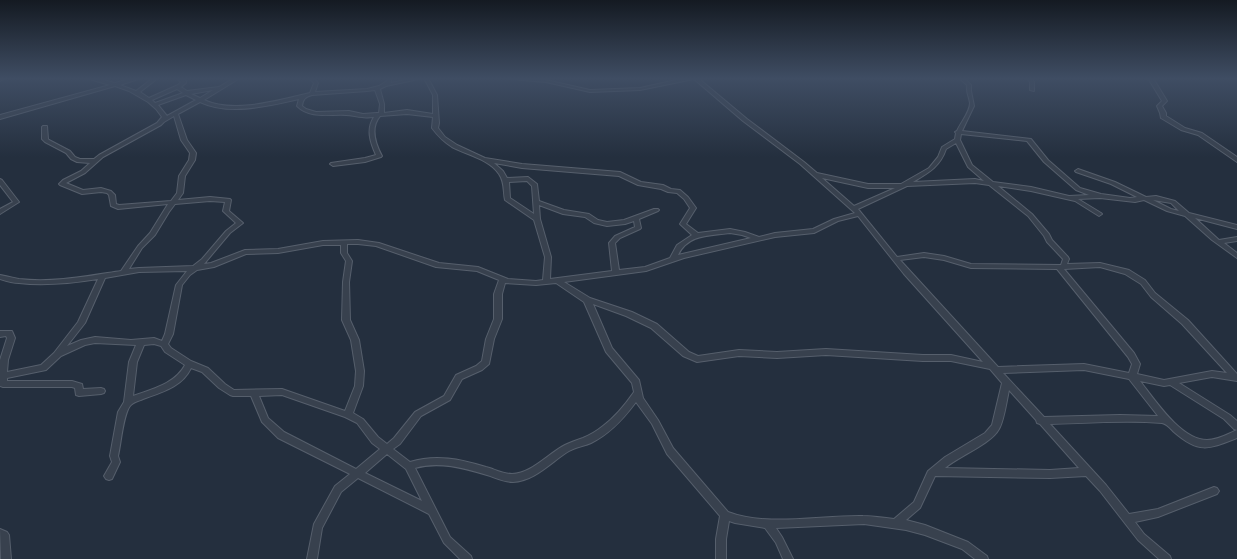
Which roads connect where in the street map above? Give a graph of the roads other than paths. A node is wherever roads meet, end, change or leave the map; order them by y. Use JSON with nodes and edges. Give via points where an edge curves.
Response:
{"nodes":[{"id":1,"x":46,"y":104,"type":"edge"},
{"id":2,"x":157,"y":104,"type":"edge"},
{"id":3,"x":194,"y":104,"type":"edge"},
{"id":4,"x":212,"y":104,"type":"edge"},
{"id":5,"x":264,"y":104,"type":"edge"},
{"id":6,"x":299,"y":104,"type":"edge"},
{"id":7,"x":382,"y":104,"type":"edge"},
{"id":8,"x":435,"y":104,"type":"edge"},
{"id":9,"x":727,"y":104,"type":"edge"},
{"id":10,"x":972,"y":104,"type":"edge"},
{"id":11,"x":1161,"y":104,"type":"edge"},
{"id":12,"x":176,"y":114,"type":"junction"},
{"id":13,"x":380,"y":114,"type":"junction"},
{"id":14,"x":435,"y":116,"type":"junction"},
{"id":15,"x":0,"y":117,"type":"edge"},
{"id":16,"x":164,"y":120,"type":"junction"},
{"id":17,"x":45,"y":126,"type":"dead end"},
{"id":18,"x":958,"y":132,"type":"junction"},
{"id":19,"x":956,"y":140,"type":"junction"},
{"id":20,"x":483,"y":159,"type":"junction"},
{"id":21,"x":95,"y":160,"type":"junction"},
{"id":22,"x":1237,"y":160,"type":"edge"},
{"id":23,"x":333,"y":164,"type":"dead end"},
{"id":24,"x":1078,"y":171,"type":"dead end"},
{"id":25,"x":817,"y":175,"type":"junction"},
{"id":26,"x":506,"y":180,"type":"junction"},
{"id":27,"x":0,"y":182,"type":"edge"},
{"id":28,"x":990,"y":184,"type":"junction"},
{"id":29,"x":905,"y":185,"type":"junction"},
{"id":30,"x":1061,"y":196,"type":"junction"},
{"id":31,"x":1100,"y":196,"type":"junction"},
{"id":32,"x":1132,"y":199,"type":"junction"},
{"id":33,"x":1143,"y":199,"type":"junction"},
{"id":34,"x":174,"y":201,"type":"junction"},
{"id":35,"x":536,"y":202,"type":"junction"},
{"id":36,"x":1150,"y":202,"type":"junction"},
{"id":37,"x":656,"y":210,"type":"dead end"},
{"id":38,"x":0,"y":212,"type":"edge"},
{"id":39,"x":859,"y":214,"type":"junction"},
{"id":40,"x":1099,"y":214,"type":"dead end"},
{"id":41,"x":1187,"y":215,"type":"junction"},
{"id":42,"x":636,"y":217,"type":"junction"},
{"id":43,"x":537,"y":219,"type":"junction"},
{"id":44,"x":1237,"y":227,"type":"edge"},
{"id":45,"x":696,"y":236,"type":"junction"},
{"id":46,"x":759,"y":239,"type":"junction"},
{"id":47,"x":1237,"y":239,"type":"edge"},
{"id":48,"x":344,"y":242,"type":"junction"},
{"id":49,"x":1219,"y":242,"type":"junction"},
{"id":50,"x":1237,"y":256,"type":"edge"},
{"id":51,"x":895,"y":259,"type":"junction"},
{"id":52,"x":672,"y":260,"type":"junction"},
{"id":53,"x":1061,"y":267,"type":"junction"},
{"id":54,"x":195,"y":268,"type":"junction"},
{"id":55,"x":124,"y":271,"type":"junction"},
{"id":56,"x":616,"y":273,"type":"junction"},
{"id":57,"x":103,"y":275,"type":"junction"},
{"id":58,"x":0,"y":277,"type":"edge"},
{"id":59,"x":502,"y":280,"type":"junction"},
{"id":60,"x":558,"y":281,"type":"junction"},
{"id":61,"x":546,"y":282,"type":"junction"},
{"id":62,"x":587,"y":300,"type":"junction"},
{"id":63,"x":0,"y":334,"type":"edge"},
{"id":64,"x":141,"y":342,"type":"junction"},
{"id":65,"x":164,"y":344,"type":"junction"},
{"id":66,"x":58,"y":354,"type":"junction"},
{"id":67,"x":189,"y":364,"type":"junction"},
{"id":68,"x":995,"y":368,"type":"junction"},
{"id":69,"x":2,"y":376,"type":"junction"},
{"id":70,"x":1132,"y":377,"type":"junction"},
{"id":71,"x":1236,"y":378,"type":"edge"},
{"id":72,"x":1172,"y":382,"type":"junction"},
{"id":73,"x":1006,"y":384,"type":"junction"},
{"id":74,"x":101,"y":391,"type":"dead end"},
{"id":75,"x":254,"y":393,"type":"junction"},
{"id":76,"x":637,"y":394,"type":"junction"},
{"id":77,"x":128,"y":402,"type":"junction"},
{"id":78,"x":348,"y":415,"type":"junction"},
{"id":79,"x":1167,"y":420,"type":"junction"},
{"id":80,"x":1040,"y":421,"type":"junction"},
{"id":81,"x":1237,"y":426,"type":"edge"},
{"id":82,"x":1237,"y":434,"type":"edge"},
{"id":83,"x":387,"y":450,"type":"junction"},
{"id":84,"x":409,"y":466,"type":"junction"},
{"id":85,"x":934,"y":472,"type":"junction"},
{"id":86,"x":1088,"y":472,"type":"junction"},
{"id":87,"x":357,"y":474,"type":"junction"},
{"id":88,"x":109,"y":476,"type":"dead end"},
{"id":89,"x":1214,"y":491,"type":"dead end"},
{"id":90,"x":432,"y":511,"type":"junction"},
{"id":91,"x":725,"y":515,"type":"junction"},
{"id":92,"x":1127,"y":519,"type":"junction"},
{"id":93,"x":768,"y":524,"type":"junction"},
{"id":94,"x":895,"y":524,"type":"junction"},
{"id":95,"x":0,"y":534,"type":"edge"},
{"id":96,"x":6,"y":559,"type":"edge"},
{"id":97,"x":312,"y":559,"type":"edge"},
{"id":98,"x":467,"y":559,"type":"edge"},
{"id":99,"x":721,"y":559,"type":"edge"},
{"id":100,"x":788,"y":559,"type":"edge"},
{"id":101,"x":983,"y":559,"type":"edge"},
{"id":102,"x":1166,"y":559,"type":"edge"}],
"edges":[{"from":1,"to":15,"type":"street"},
{"from":2,"to":16,"type":"street"},
{"from":3,"to":12,"type":"street"},
{"from":4,"to":5,"type":"street","via":[[232,108]]},
{"from":6,"to":13,"type":"street","via":[[312,113]]},
{"from":7,"to":13,"type":"street"},
{"from":8,"to":14,"type":"street"},
{"from":9,"to":25,"type":"street"},
{"from":10,"to":18,"type":"street"},
{"from":11,"to":22,"type":"street","via":[[1159,106],[1163,117],[1202,136]]},
{"from":12,"to":16,"type":"street"},
{"from":12,"to":34,"type":"street","via":[[193,157],[182,176],[180,193]]},
{"from":13,"to":14,"type":"street","via":[[407,112]]},
{"from":13,"to":23,"type":"street","via":[[372,126],[373,142],[379,156]]},
{"from":14,"to":20,"type":"street","via":[[436,130],[450,144]]},
{"from":16,"to":21,"type":"street"},
{"from":17,"to":21,"type":"street","via":[[47,141],[79,162]]},
{"from":18,"to":19,"type":"street"},
{"from":18,"to":31,"type":"street","via":[[1029,140],[1078,188]]},
{"from":19,"to":28,"type":"street","via":[[970,166]]},
{"from":19,"to":29,"type":"street","via":[[944,148],[932,168]]},
{"from":20,"to":26,"type":"street","via":[[498,168]]},
{"from":20,"to":45,"type":"street","via":[[522,166],[620,174],[640,184],[678,191],[693,208],[683,224]]},
{"from":21,"to":34,"type":"street","via":[[83,172],[62,184],[82,192],[109,192],[113,205],[118,207]]},
{"from":24,"to":33,"type":"street","via":[[1113,183]]},
{"from":25,"to":29,"type":"street","via":[[877,187]]},
{"from":25,"to":39,"type":"street"},
{"from":26,"to":35,"type":"street","via":[[522,178],[533,182]]},
{"from":26,"to":43,"type":"street","via":[[507,199]]},
{"from":27,"to":38,"type":"street","via":[[16,202]]},
{"from":28,"to":29,"type":"street","via":[[975,181]]},
{"from":28,"to":30,"type":"street"},
{"from":28,"to":53,"type":"street","via":[[1030,215],[1066,259]]},
{"from":29,"to":39,"type":"street","via":[[857,207]]},
{"from":30,"to":31,"type":"street"},
{"from":30,"to":40,"type":"street","via":[[1077,200]]},
{"from":31,"to":32,"type":"street"},
{"from":32,"to":33,"type":"street"},
{"from":32,"to":36,"type":"street"},
{"from":33,"to":36,"type":"street"},
{"from":33,"to":41,"type":"street","via":[[1166,199]]},
{"from":34,"to":54,"type":"street","via":[[228,200],[226,210],[240,224],[228,232]]},
{"from":34,"to":55,"type":"street"},
{"from":35,"to":42,"type":"street","via":[[563,212],[587,215],[599,223],[619,223]]},
{"from":35,"to":43,"type":"street"},
{"from":36,"to":41,"type":"street"},
{"from":37,"to":42,"type":"street"},
{"from":39,"to":46,"type":"street","via":[[814,230]]},
{"from":39,"to":51,"type":"street"},
{"from":41,"to":44,"type":"street"},
{"from":41,"to":49,"type":"street"},
{"from":42,"to":56,"type":"street","via":[[638,228],[618,235],[612,243]]},
{"from":43,"to":61,"type":"street","via":[[547,249]]},
{"from":45,"to":46,"type":"street","via":[[730,231]]},
{"from":45,"to":52,"type":"street","via":[[684,240]]},
{"from":46,"to":52,"type":"street"},
{"from":47,"to":49,"type":"street"},
{"from":48,"to":54,"type":"street","via":[[245,252]]},
{"from":48,"to":59,"type":"street","via":[[373,243],[438,265],[478,269]]},
{"from":48,"to":78,"type":"street","via":[[348,261],[346,320],[355,340],[360,371],[359,386]]},
{"from":49,"to":50,"type":"street"},
{"from":51,"to":53,"type":"street","via":[[924,256],[971,266]]},
{"from":51,"to":68,"type":"street"},
{"from":52,"to":56,"type":"street","via":[[651,268]]},
{"from":53,"to":70,"type":"street","via":[[1136,364]]},
{"from":53,"to":71,"type":"street","via":[[1100,265],[1127,272],[1143,282]]},
{"from":54,"to":55,"type":"street"},
{"from":54,"to":65,"type":"street","via":[[179,285]]},
{"from":55,"to":57,"type":"street"},
{"from":56,"to":60,"type":"street"},
{"from":57,"to":58,"type":"street","via":[[41,282]]},
{"from":57,"to":66,"type":"street","via":[[80,323]]},
{"from":59,"to":61,"type":"street"},
{"from":59,"to":83,"type":"street","via":[[498,290],[498,319],[486,362],[460,377],[447,398],[418,414]]},
{"from":60,"to":61,"type":"street"},
{"from":60,"to":62,"type":"street"},
{"from":62,"to":68,"type":"street","via":[[654,326],[686,354],[697,359],[739,353],[826,352],[951,358]]},
{"from":62,"to":76,"type":"street","via":[[609,350],[636,382]]},
{"from":63,"to":69,"type":"street","via":[[9,332],[11,338]]},
{"from":64,"to":65,"type":"street"},
{"from":64,"to":66,"type":"street","via":[[95,340]]},
{"from":64,"to":77,"type":"street","via":[[133,362]]},
{"from":65,"to":67,"type":"street"},
{"from":66,"to":69,"type":"street","via":[[43,368]]},
{"from":67,"to":75,"type":"street","via":[[205,370],[233,394]]},
{"from":67,"to":77,"type":"street","via":[[182,378]]},
{"from":68,"to":70,"type":"street","via":[[1084,367]]},
{"from":68,"to":73,"type":"street"},
{"from":69,"to":74,"type":"street","via":[[3,384],[72,384],[79,386],[80,393]]},
{"from":70,"to":72,"type":"street"},
{"from":70,"to":79,"type":"street"},
{"from":71,"to":72,"type":"street","via":[[1212,374]]},
{"from":72,"to":81,"type":"street"},
{"from":73,"to":80,"type":"street"},
{"from":73,"to":85,"type":"street","via":[[996,427],[988,436]]},
{"from":75,"to":78,"type":"street","via":[[282,392]]},
{"from":75,"to":87,"type":"street","via":[[265,420],[281,436]]},
{"from":76,"to":84,"type":"street","via":[[626,409],[596,436],[568,447],[537,469],[518,477],[436,460]]},
{"from":76,"to":91,"type":"street","via":[[670,451]]},
{"from":77,"to":88,"type":"street","via":[[122,412],[114,456],[116,462]]},
{"from":78,"to":83,"type":"street","via":[[360,421]]},
{"from":79,"to":80,"type":"street"},
{"from":79,"to":82,"type":"street","via":[[1193,442],[1207,444]]},
{"from":80,"to":86,"type":"street"},
{"from":83,"to":84,"type":"street"},
{"from":83,"to":87,"type":"street"},
{"from":84,"to":90,"type":"street"},
{"from":85,"to":86,"type":"street"},
{"from":85,"to":94,"type":"street","via":[[917,505]]},
{"from":86,"to":92,"type":"street"},
{"from":87,"to":90,"type":"street"},
{"from":87,"to":97,"type":"street","via":[[332,498],[317,527]]},
{"from":89,"to":92,"type":"street","via":[[1158,512]]},
{"from":90,"to":98,"type":"street","via":[[447,540]]},
{"from":91,"to":93,"type":"street","via":[[735,520]]},
{"from":91,"to":99,"type":"street"},
{"from":92,"to":102,"type":"street"},
{"from":93,"to":94,"type":"street","via":[[864,520]]},
{"from":93,"to":100,"type":"street"},
{"from":94,"to":101,"type":"street","via":[[925,530],[966,545]]},
{"from":95,"to":96,"type":"street","via":[[6,539]]}]}
